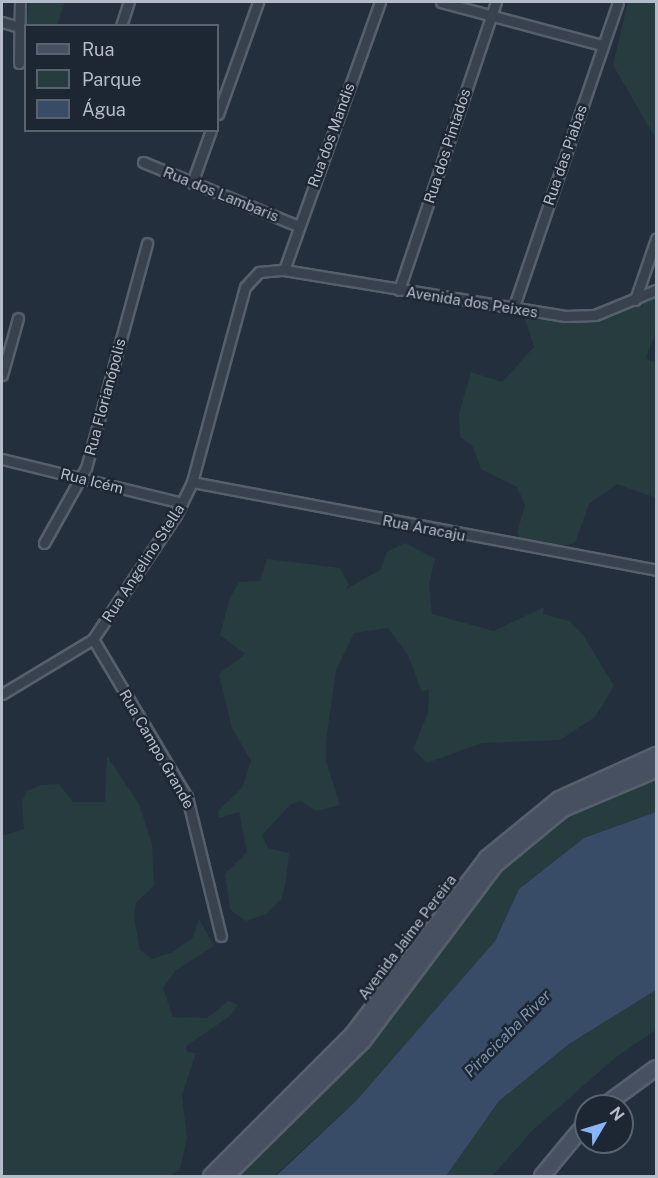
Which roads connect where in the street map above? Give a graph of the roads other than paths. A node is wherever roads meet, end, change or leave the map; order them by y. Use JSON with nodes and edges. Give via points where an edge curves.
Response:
{"nodes":[{"id":1,"x":20,"y":2,"type":"edge"},
{"id":2,"x":129,"y":2,"type":"edge"},
{"id":3,"x":258,"y":2,"type":"edge"},
{"id":4,"x":380,"y":2,"type":"edge"},
{"id":5,"x":441,"y":2,"type":"edge"},
{"id":6,"x":496,"y":2,"type":"edge"},
{"id":7,"x":618,"y":2,"type":"edge"},
{"id":8,"x":490,"y":16,"type":"junction"},
{"id":9,"x":2,"y":22,"type":"edge"},
{"id":10,"x":122,"y":24,"type":"edge"},
{"id":11,"x":19,"y":27,"type":"junction"},
{"id":12,"x":602,"y":45,"type":"junction"},
{"id":13,"x":19,"y":63,"type":"dead end"},
{"id":14,"x":219,"y":111,"type":"edge"},
{"id":15,"x":211,"y":132,"type":"edge"},
{"id":16,"x":143,"y":162,"type":"dead end"},
{"id":17,"x":192,"y":183,"type":"junction"},
{"id":18,"x":298,"y":226,"type":"junction"},
{"id":19,"x":657,"y":239,"type":"edge"},
{"id":20,"x":147,"y":243,"type":"dead end"},
{"id":21,"x":284,"y":270,"type":"junction"},
{"id":22,"x":399,"y":290,"type":"junction"},
{"id":23,"x":657,"y":290,"type":"edge"},
{"id":24,"x":635,"y":300,"type":"junction"},
{"id":25,"x":513,"y":309,"type":"junction"},
{"id":26,"x":18,"y":318,"type":"dead end"},
{"id":27,"x":2,"y":375,"type":"edge"},
{"id":28,"x":2,"y":459,"type":"edge"},
{"id":29,"x":80,"y":478,"type":"junction"},
{"id":30,"x":192,"y":482,"type":"junction"},
{"id":31,"x":183,"y":503,"type":"junction"},
{"id":32,"x":44,"y":543,"type":"dead end"},
{"id":33,"x":657,"y":570,"type":"edge"},
{"id":34,"x":93,"y":639,"type":"junction"},
{"id":35,"x":2,"y":694,"type":"edge"},
{"id":36,"x":657,"y":755,"type":"edge"},
{"id":37,"x":657,"y":770,"type":"edge"},
{"id":38,"x":221,"y":936,"type":"dead end"},
{"id":39,"x":657,"y":1068,"type":"edge"},
{"id":40,"x":621,"y":1094,"type":"edge"},
{"id":41,"x":574,"y":1137,"type":"edge"},
{"id":42,"x":211,"y":1176,"type":"edge"},
{"id":43,"x":226,"y":1176,"type":"edge"},
{"id":44,"x":542,"y":1176,"type":"edge"}],
"edges":[{"from":1,"to":11,"type":"street"},
{"from":2,"to":10,"type":"street"},
{"from":3,"to":14,"type":"street"},
{"from":4,"to":18,"type":"street","name":"Rua dos Mandis"},
{"from":5,"to":8,"type":"street"},
{"from":6,"to":8,"type":"street","name":"Rua dos Pintados"},
{"from":7,"to":12,"type":"street","name":"Rua das Piabas"},
{"from":8,"to":12,"type":"street"},
{"from":8,"to":22,"type":"street","name":"Rua dos Pintados"},
{"from":9,"to":11,"type":"street"},
{"from":11,"to":13,"type":"street"},
{"from":12,"to":25,"type":"street","name":"Rua das Piabas"},
{"from":15,"to":17,"type":"street"},
{"from":16,"to":17,"type":"street","name":"Rua dos Lambaris"},
{"from":17,"to":18,"type":"street","name":"Rua dos Lambaris"},
{"from":18,"to":21,"type":"street","name":"Rua dos Mandis"},
{"from":19,"to":24,"type":"street"},
{"from":20,"to":29,"type":"street","name":"Rua Florianópolis"},
{"from":21,"to":22,"type":"street","name":"Avenida dos Peixes"},
{"from":21,"to":30,"type":"street","name":"Rua Angelino Stella","via":[[259,272],[245,287]]},
{"from":22,"to":25,"type":"street","name":"Avenida dos Peixes"},
{"from":23,"to":24,"type":"street","name":"Avenida dos Peixes"},
{"from":24,"to":25,"type":"street","name":"Avenida dos Peixes","via":[[595,315]]},
{"from":26,"to":27,"type":"street"},
{"from":28,"to":29,"type":"street","name":"Rua Icém"},
{"from":29,"to":31,"type":"street","name":"Rua Icém"},
{"from":29,"to":32,"type":"street","name":"Rua Florianópolis"},
{"from":30,"to":31,"type":"street","name":"Rua Angelino Stella"},
{"from":30,"to":33,"type":"street","name":"Rua Aracaju"},
{"from":31,"to":34,"type":"street","name":"Rua Angelino Stella"},
{"from":34,"to":35,"type":"street","name":"Rua Angelino Stella"},
{"from":34,"to":38,"type":"street","name":"Rua Campo Grande","via":[[187,797]]},
{"from":36,"to":42,"type":"main road","name":"Avenida Jaime Pereira","via":[[559,799],[487,858],[353,1034]]},
{"from":37,"to":43,"type":"main road","name":"Avenida Jaime Pereira","via":[[562,809],[496,864],[363,1041]]},
{"from":39,"to":40,"type":"main road"},
{"from":41,"to":44,"type":"main road"}]}
